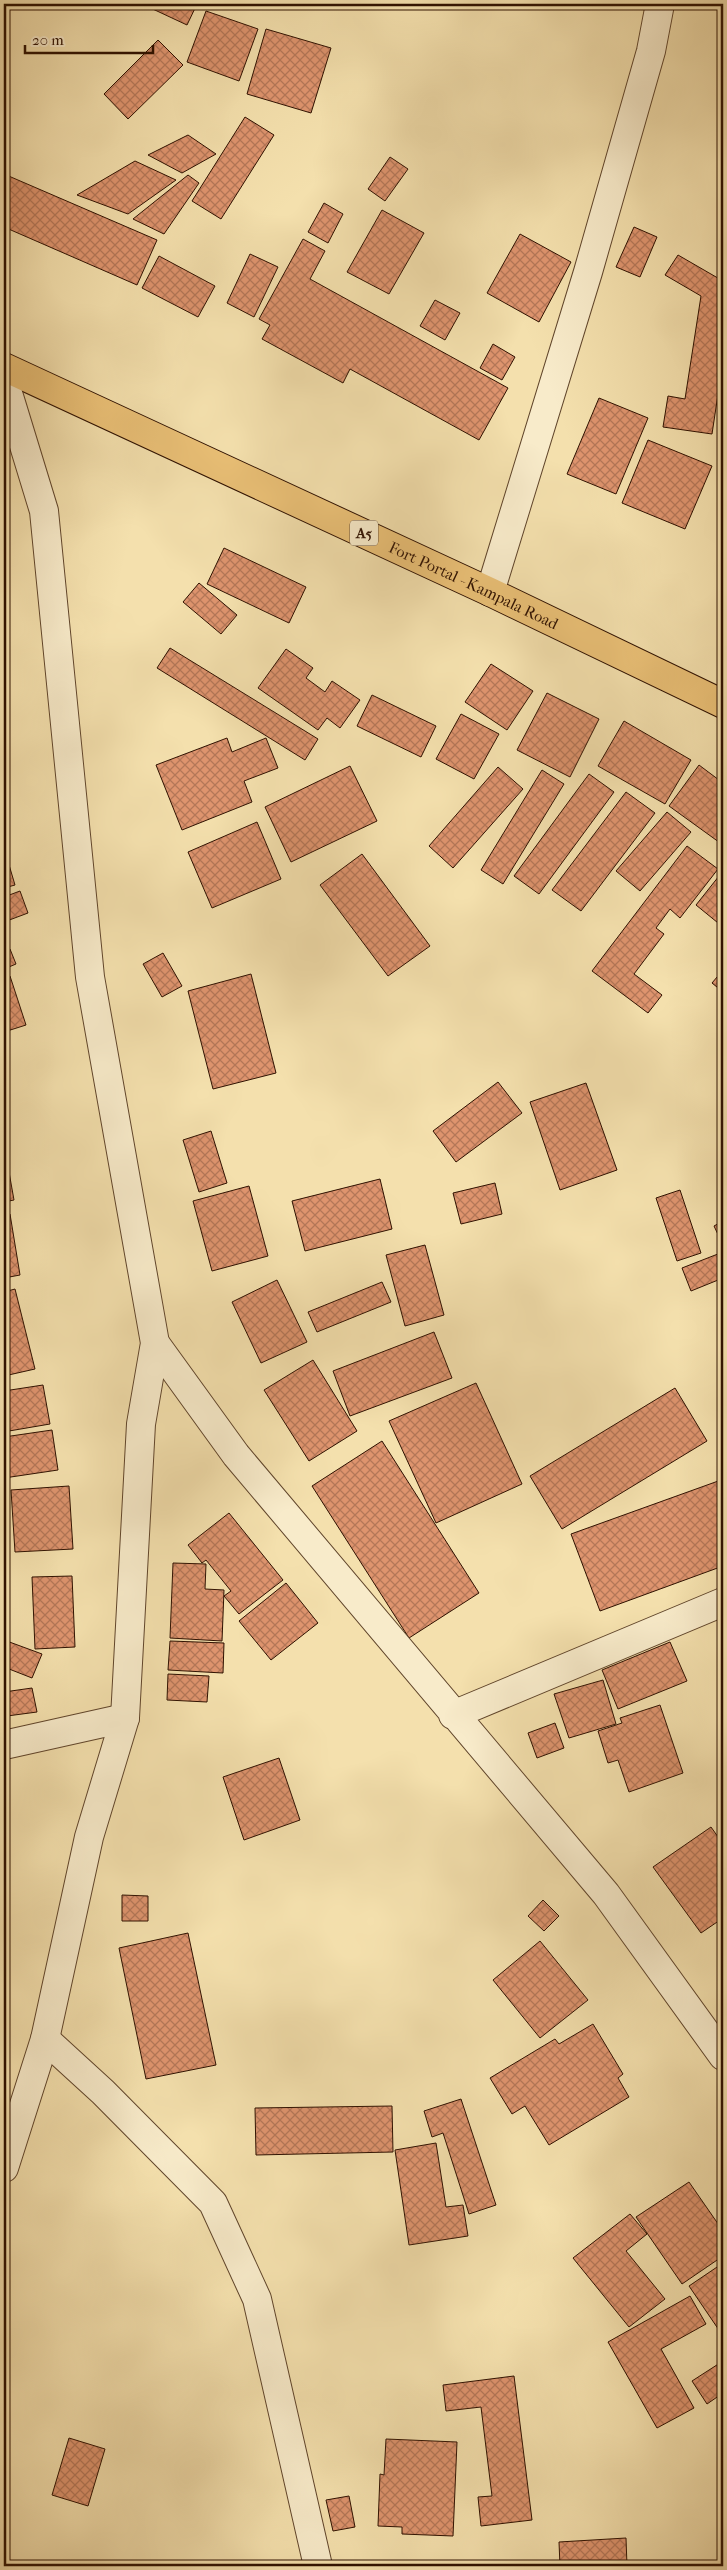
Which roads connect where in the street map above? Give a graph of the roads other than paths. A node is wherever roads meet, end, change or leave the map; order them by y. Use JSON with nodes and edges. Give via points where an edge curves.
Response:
{"nodes":[{"id":1,"x":660,"y":4,"type":"edge"},
{"id":2,"x":4,"y":367,"type":"edge"},
{"id":3,"x":4,"y":380,"type":"edge"},
{"id":4,"x":490,"y":592,"type":"junction"},
{"id":5,"x":723,"y":704,"type":"edge"},
{"id":6,"x":155,"y":1343,"type":"junction"},
{"id":7,"x":723,"y":1602,"type":"edge"},
{"id":8,"x":453,"y":1715,"type":"junction"},
{"id":9,"x":125,"y":1718,"type":"junction"},
{"id":10,"x":4,"y":1746,"type":"edge"},
{"id":11,"x":45,"y":2039,"type":"junction"},
{"id":12,"x":723,"y":2056,"type":"edge"},
{"id":13,"x":4,"y":2168,"type":"edge"},
{"id":14,"x":318,"y":2566,"type":"edge"}],
"edges":[{"from":1,"to":4,"type":"street","via":[[651,51],[588,272]]},
{"from":2,"to":4,"type":"main road","name":"Fort Portal - Kampala Road","number":"A5"},
{"from":3,"to":6,"type":"street","via":[[44,511],[90,977]]},
{"from":4,"to":5,"type":"main road","name":"Fort Portal - Kampala Road","number":"A5"},
{"from":6,"to":8,"type":"street","via":[[236,1455]]},
{"from":6,"to":9,"type":"street","via":[[141,1424]]},
{"from":7,"to":8,"type":"street"},
{"from":8,"to":12,"type":"street","via":[[606,1894]]},
{"from":9,"to":10,"type":"street"},
{"from":9,"to":11,"type":"street","via":[[89,1837]]},
{"from":11,"to":13,"type":"street"},
{"from":11,"to":14,"type":"street","via":[[103,2092],[213,2203],[257,2299]]}]}
